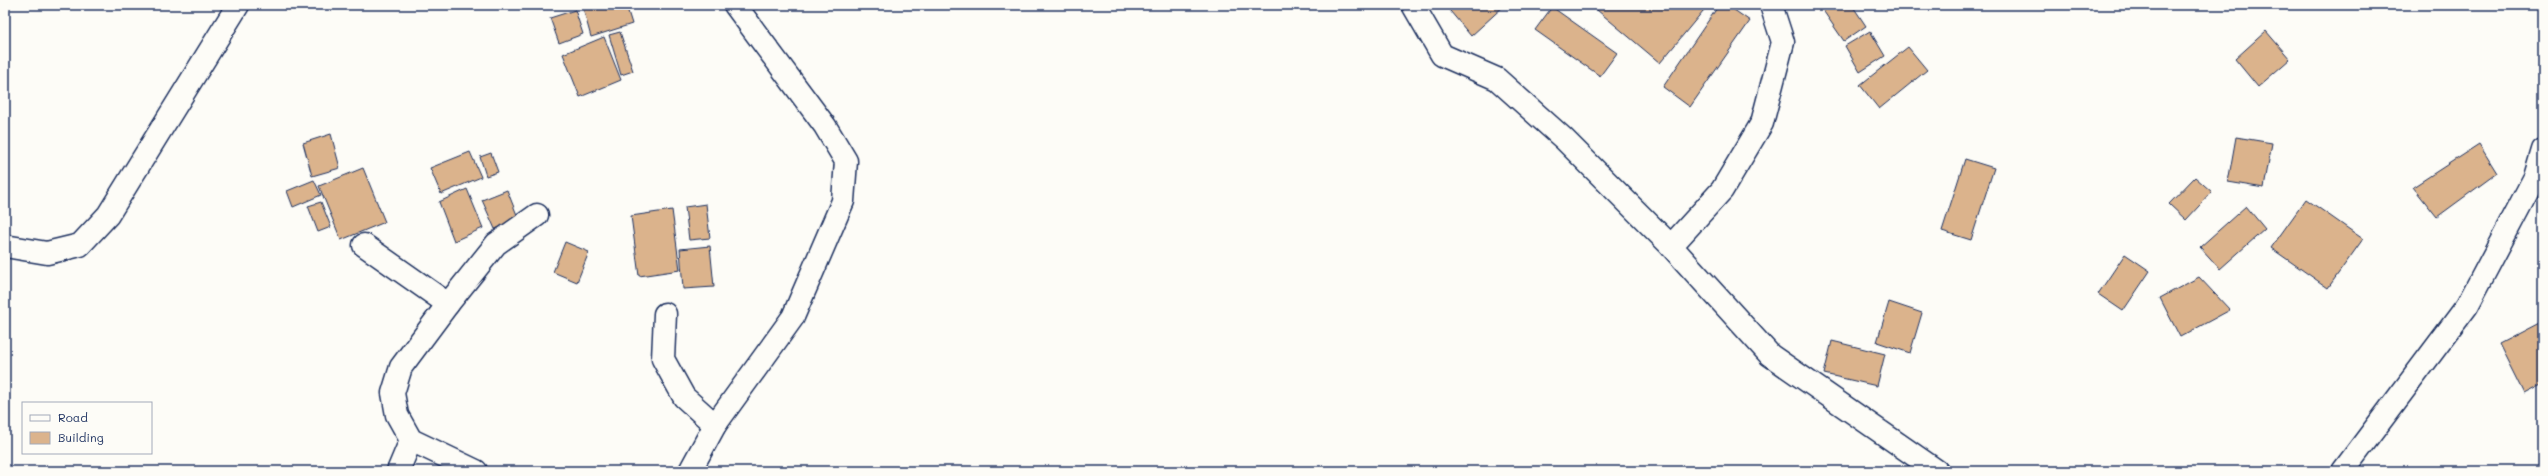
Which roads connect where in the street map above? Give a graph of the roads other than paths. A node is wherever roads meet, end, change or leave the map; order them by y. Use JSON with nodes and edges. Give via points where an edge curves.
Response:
{"nodes":[{"id":1,"x":238,"y":5,"type":"edge"},
{"id":2,"x":735,"y":5,"type":"edge"},
{"id":3,"x":1413,"y":5,"type":"edge"},
{"id":4,"x":1771,"y":5,"type":"edge"},
{"id":5,"x":2543,"y":150,"type":"edge"},
{"id":6,"x":537,"y":215,"type":"dead end"},
{"id":7,"x":364,"y":245,"type":"dead end"},
{"id":8,"x":5,"y":246,"type":"edge"},
{"id":9,"x":1671,"y":246,"type":"junction"},
{"id":10,"x":448,"y":304,"type":"junction"},
{"id":11,"x":665,"y":314,"type":"dead end"},
{"id":12,"x":715,"y":425,"type":"junction"},
{"id":13,"x":411,"y":440,"type":"junction"},
{"id":14,"x":398,"y":471,"type":"edge"},
{"id":15,"x":476,"y":471,"type":"edge"},
{"id":16,"x":690,"y":471,"type":"edge"},
{"id":17,"x":1936,"y":471,"type":"edge"},
{"id":18,"x":2343,"y":471,"type":"edge"}],
"edges":[{"from":1,"to":8,"type":"street","via":[[108,215],[80,245],[47,253]]},
{"from":2,"to":12,"type":"street","via":[[825,126],[846,161],[843,201],[793,317]]},
{"from":3,"to":9,"type":"street","via":[[1442,55],[1497,79],[1564,138]]},
{"from":4,"to":9,"type":"street","via":[[1783,42],[1762,123],[1722,190]]},
{"from":5,"to":18,"type":"street","via":[[2535,177],[2466,306]]},
{"from":6,"to":10,"type":"street","via":[[496,244]]},
{"from":7,"to":10,"type":"street"},
{"from":9,"to":17,"type":"street","via":[[1770,355]]},
{"from":10,"to":13,"type":"street","via":[[401,367],[393,393],[397,415]]},
{"from":11,"to":12,"type":"street","via":[[663,359],[684,397]]},
{"from":12,"to":16,"type":"street"},
{"from":13,"to":14,"type":"street"},
{"from":13,"to":15,"type":"street"}]}
